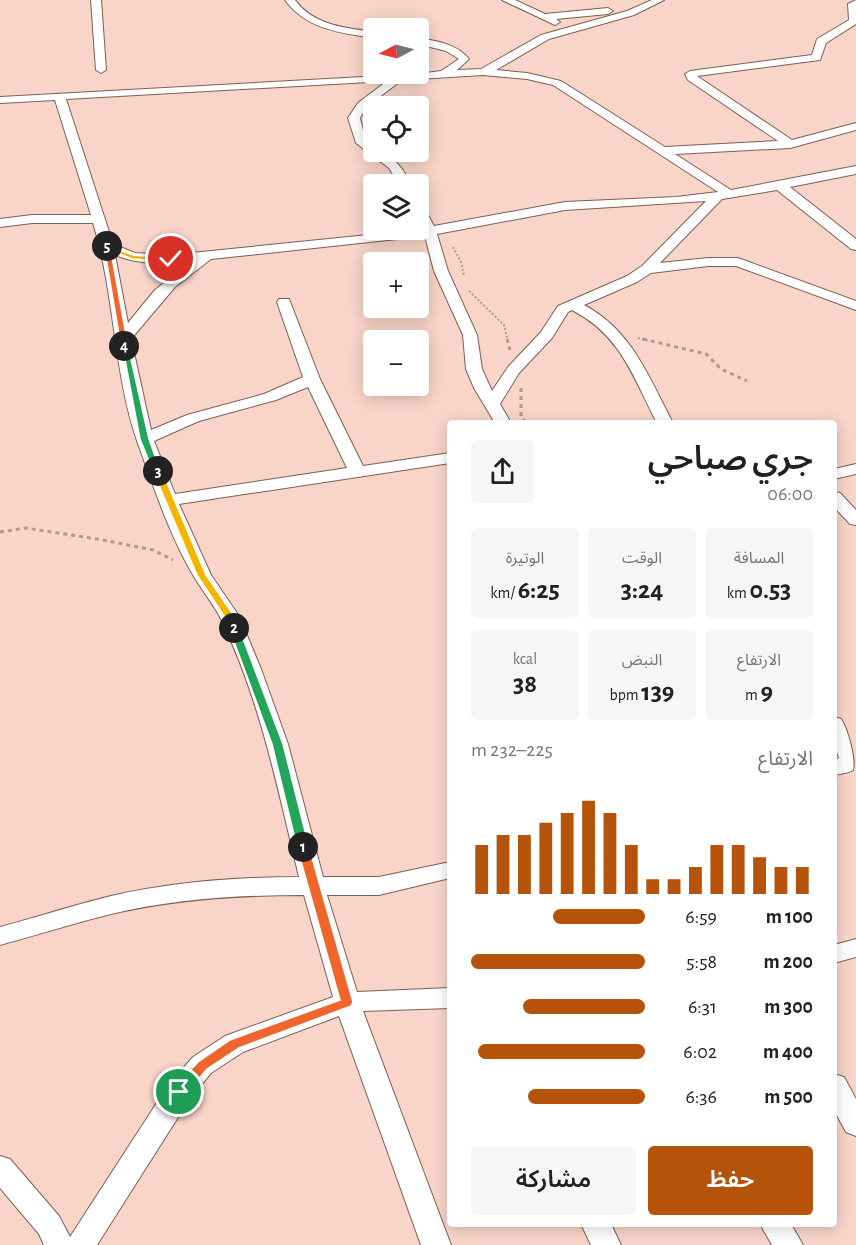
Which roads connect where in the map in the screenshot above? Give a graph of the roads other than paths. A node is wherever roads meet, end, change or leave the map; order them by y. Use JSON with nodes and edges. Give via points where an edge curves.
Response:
{"nodes":[{"id":1,"x":96,"y":0,"type":"edge"},
{"id":2,"x":290,"y":0,"type":"edge"},
{"id":3,"x":507,"y":0,"type":"edge"},
{"id":4,"x":586,"y":0,"type":"edge"},
{"id":5,"x":659,"y":0,"type":"edge"},
{"id":6,"x":856,"y":2,"type":"edge"},
{"id":7,"x":644,"y":7,"type":"junction"},
{"id":8,"x":598,"y":12,"type":"junction"},
{"id":9,"x":543,"y":17,"type":"junction"},
{"id":10,"x":571,"y":30,"type":"junction"},
{"id":11,"x":363,"y":33,"type":"edge"},
{"id":12,"x":429,"y":44,"type":"edge"},
{"id":13,"x":101,"y":70,"type":"dead end"},
{"id":14,"x":483,"y":72,"type":"junction"},
{"id":15,"x":443,"y":75,"type":"junction"},
{"id":16,"x":429,"y":76,"type":"edge"},
{"id":17,"x":363,"y":79,"type":"edge"},
{"id":18,"x":390,"y":84,"type":"edge"},
{"id":19,"x":374,"y":96,"type":"edge"},
{"id":20,"x":60,"y":97,"type":"junction"},
{"id":21,"x":0,"y":100,"type":"edge"},
{"id":22,"x":363,"y":104,"type":"edge"},
{"id":23,"x":856,"y":126,"type":"edge"},
{"id":24,"x":363,"y":142,"type":"edge"},
{"id":25,"x":790,"y":144,"type":"junction"},
{"id":26,"x":660,"y":151,"type":"junction"},
{"id":27,"x":389,"y":162,"type":"edge"},
{"id":28,"x":856,"y":170,"type":"edge"},
{"id":29,"x":399,"y":174,"type":"edge"},
{"id":30,"x":779,"y":185,"type":"junction"},
{"id":31,"x":723,"y":195,"type":"junction"},
{"id":32,"x":99,"y":219,"type":"junction"},
{"id":33,"x":0,"y":223,"type":"edge"},
{"id":34,"x":430,"y":231,"type":"junction"},
{"id":35,"x":107,"y":246,"type":"junction"},
{"id":36,"x":856,"y":246,"type":"edge"},
{"id":37,"x":213,"y":255,"type":"junction"},
{"id":38,"x":646,"y":269,"type":"junction"},
{"id":39,"x":284,"y":302,"type":"dead end"},
{"id":40,"x":572,"y":305,"type":"junction"},
{"id":41,"x":856,"y":306,"type":"edge"},
{"id":42,"x":123,"y":340,"type":"junction"},
{"id":43,"x":312,"y":379,"type":"junction"},
{"id":44,"x":492,"y":404,"type":"junction"},
{"id":45,"x":501,"y":420,"type":"edge"},
{"id":46,"x":663,"y":420,"type":"edge"},
{"id":47,"x":145,"y":439,"type":"junction"},
{"id":48,"x":447,"y":458,"type":"edge"},
{"id":49,"x":856,"y":469,"type":"edge"},
{"id":50,"x":357,"y":472,"type":"junction"},
{"id":51,"x":837,"y":473,"type":"edge"},
{"id":52,"x":169,"y":500,"type":"junction"},
{"id":53,"x":837,"y":500,"type":"edge"},
{"id":54,"x":856,"y":520,"type":"edge"},
{"id":55,"x":837,"y":729,"type":"edge"},
{"id":56,"x":837,"y":767,"type":"edge"},
{"id":57,"x":447,"y":871,"type":"edge"},
{"id":58,"x":313,"y":886,"type":"junction"},
{"id":59,"x":0,"y":936,"type":"edge"},
{"id":60,"x":856,"y":948,"type":"edge"},
{"id":61,"x":837,"y":953,"type":"edge"},
{"id":62,"x":447,"y":998,"type":"edge"},
{"id":63,"x":347,"y":1002,"type":"junction"},
{"id":64,"x":837,"y":1090,"type":"edge"},
{"id":65,"x":856,"y":1124,"type":"edge"},
{"id":66,"x":0,"y":1168,"type":"edge"},
{"id":67,"x":597,"y":1227,"type":"edge"},
{"id":68,"x":778,"y":1227,"type":"edge"},
{"id":69,"x":59,"y":1245,"type":"edge"},
{"id":70,"x":81,"y":1245,"type":"edge"},
{"id":71,"x":436,"y":1245,"type":"edge"},
{"id":72,"x":606,"y":1245,"type":"edge"},
{"id":73,"x":788,"y":1245,"type":"edge"}],
"edges":[{"from":1,"to":13,"type":"street"},
{"from":2,"to":11,"type":"street","via":[[304,17]]},
{"from":3,"to":9,"type":"street"},
{"from":4,"to":8,"type":"street"},
{"from":5,"to":7,"type":"street"},
{"from":6,"to":25,"type":"street","via":[[854,21],[821,41],[816,58],[690,74]]},
{"from":7,"to":8,"type":"street"},
{"from":7,"to":10,"type":"street","via":[[610,21]]},
{"from":8,"to":9,"type":"street"},
{"from":9,"to":10,"type":"street"},
{"from":10,"to":14,"type":"street","via":[[543,37],[505,63]]},
{"from":12,"to":15,"type":"street","via":[[452,50],[464,59]]},
{"from":14,"to":15,"type":"street"},
{"from":14,"to":26,"type":"street","via":[[557,83]]},
{"from":15,"to":16,"type":"street"},
{"from":17,"to":20,"type":"street"},
{"from":18,"to":19,"type":"street"},
{"from":20,"to":21,"type":"street"},
{"from":20,"to":32,"type":"street"},
{"from":22,"to":24,"type":"street","via":[[354,118]]},
{"from":23,"to":25,"type":"street"},
{"from":25,"to":26,"type":"street"},
{"from":26,"to":31,"type":"street"},
{"from":27,"to":29,"type":"street"},
{"from":28,"to":30,"type":"street"},
{"from":30,"to":31,"type":"street"},
{"from":30,"to":36,"type":"street"},
{"from":31,"to":34,"type":"street","via":[[565,206]]},
{"from":31,"to":38,"type":"street"},
{"from":32,"to":33,"type":"street"},
{"from":32,"to":35,"type":"street"},
{"from":34,"to":37,"type":"street"},
{"from":34,"to":44,"type":"street","via":[[441,271],[470,335],[474,369]]},
{"from":35,"to":37,"type":"street","via":[[144,258]]},
{"from":35,"to":42,"type":"street"},
{"from":37,"to":42,"type":"street","via":[[178,277]]},
{"from":38,"to":40,"type":"street"},
{"from":38,"to":41,"type":"street","via":[[738,262]]},
{"from":39,"to":43,"type":"street"},
{"from":40,"to":44,"type":"street","via":[[563,309],[547,335],[513,370]]},
{"from":40,"to":46,"type":"street","via":[[608,327],[619,339]]},
{"from":42,"to":47,"type":"street"},
{"from":43,"to":47,"type":"street","via":[[270,397],[193,418]]},
{"from":43,"to":50,"type":"street"},
{"from":44,"to":45,"type":"street"},
{"from":47,"to":52,"type":"street"},
{"from":48,"to":50,"type":"street"},
{"from":49,"to":51,"type":"street"},
{"from":50,"to":52,"type":"street"},
{"from":52,"to":58,"type":"street","via":[[202,575],[229,616],[250,669],[277,744]]},
{"from":53,"to":54,"type":"street"},
{"from":55,"to":56,"type":"street","via":[[850,759]]},
{"from":57,"to":58,"type":"street","via":[[379,886]]},
{"from":58,"to":59,"type":"street","via":[[246,886],[160,896],[111,905]]},
{"from":58,"to":63,"type":"street"},
{"from":60,"to":61,"type":"street"},
{"from":62,"to":63,"type":"street"},
{"from":63,"to":70,"type":"street","via":[[234,1044],[202,1065],[179,1092]]},
{"from":63,"to":71,"type":"street"},
{"from":64,"to":65,"type":"street"},
{"from":66,"to":69,"type":"street","via":[[49,1225]]},
{"from":67,"to":72,"type":"street"},
{"from":68,"to":73,"type":"street"}]}
